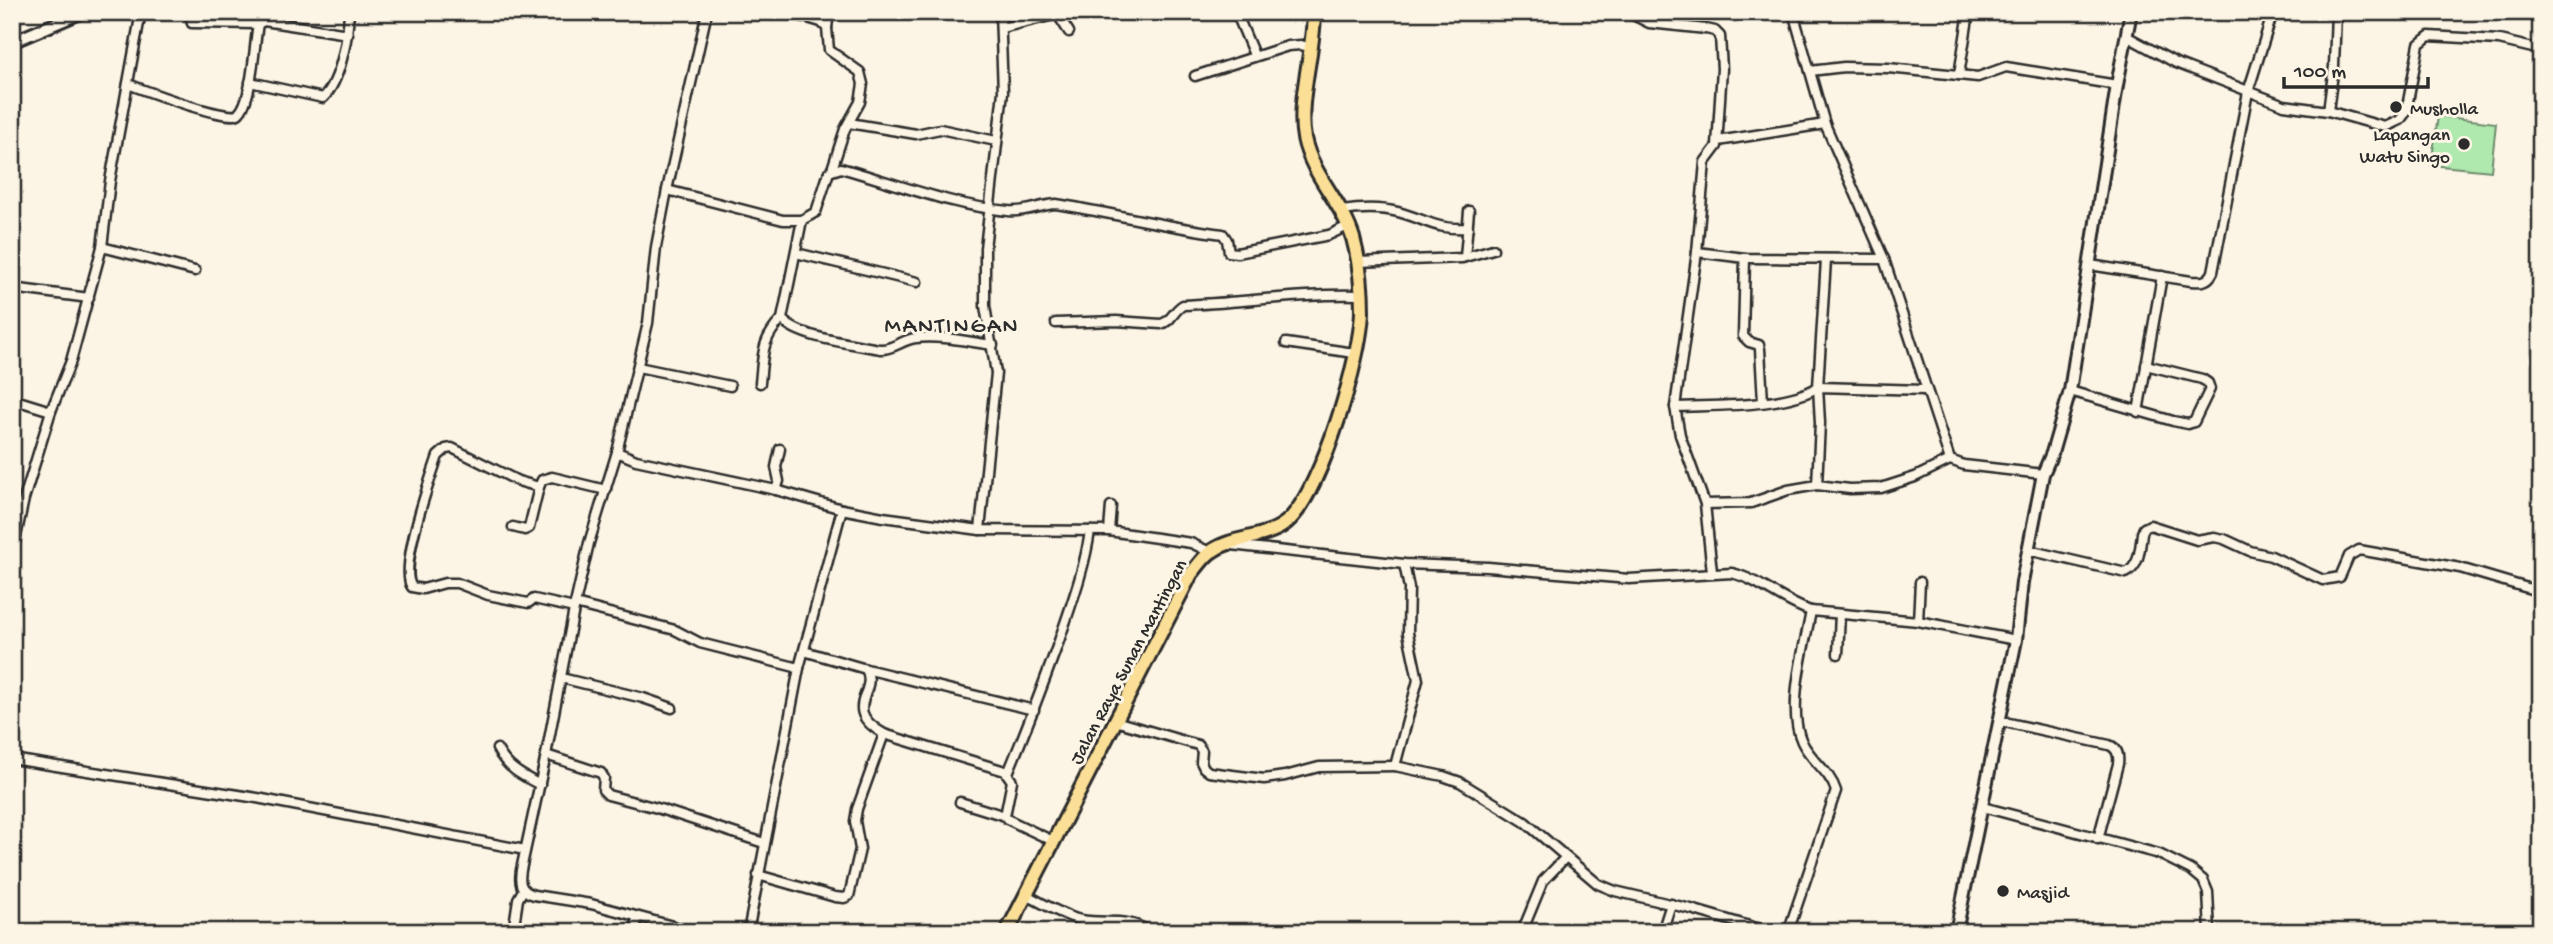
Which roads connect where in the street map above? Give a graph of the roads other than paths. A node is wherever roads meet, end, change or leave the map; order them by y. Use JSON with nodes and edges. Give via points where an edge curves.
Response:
{"nodes":[{"id":1,"x":83,"y":12,"type":"edge"},
{"id":2,"x":141,"y":12,"type":"edge"},
{"id":3,"x":190,"y":12,"type":"edge"},
{"id":4,"x":349,"y":12,"type":"edge"},
{"id":5,"x":707,"y":12,"type":"edge"},
{"id":6,"x":787,"y":12,"type":"edge"},
{"id":7,"x":829,"y":12,"type":"edge"},
{"id":8,"x":1000,"y":12,"type":"edge"},
{"id":9,"x":1236,"y":12,"type":"edge"},
{"id":10,"x":1627,"y":12,"type":"edge"},
{"id":11,"x":1793,"y":12,"type":"edge"},
{"id":12,"x":1969,"y":12,"type":"edge"},
{"id":13,"x":2131,"y":12,"type":"edge"},
{"id":14,"x":2273,"y":12,"type":"edge"},
{"id":15,"x":2336,"y":12,"type":"edge"},
{"id":16,"x":1057,"y":13,"type":"edge"},
{"id":17,"x":1314,"y":18,"type":"edge"},
{"id":18,"x":258,"y":24,"type":"junction"},
{"id":19,"x":827,"y":28,"type":"junction"},
{"id":20,"x":1001,"y":28,"type":"junction"},
{"id":21,"x":1069,"y":32,"type":"dead end"},
{"id":22,"x":348,"y":34,"type":"junction"},
{"id":23,"x":2127,"y":37,"type":"junction"},
{"id":24,"x":12,"y":42,"type":"edge"},
{"id":25,"x":1313,"y":46,"type":"junction"},
{"id":26,"x":2541,"y":50,"type":"edge"},
{"id":27,"x":1254,"y":55,"type":"junction"},
{"id":28,"x":1810,"y":71,"type":"junction"},
{"id":29,"x":1959,"y":75,"type":"junction"},
{"id":30,"x":1195,"y":76,"type":"dead end"},
{"id":31,"x":250,"y":82,"type":"junction"},
{"id":32,"x":128,"y":84,"type":"junction"},
{"id":33,"x":2117,"y":85,"type":"junction"},
{"id":34,"x":2248,"y":92,"type":"junction"},
{"id":35,"x":2328,"y":111,"type":"junction"},
{"id":36,"x":849,"y":123,"type":"junction"},
{"id":37,"x":1825,"y":124,"type":"junction"},
{"id":38,"x":996,"y":141,"type":"junction"},
{"id":39,"x":1718,"y":141,"type":"junction"},
{"id":40,"x":832,"y":169,"type":"junction"},
{"id":41,"x":667,"y":190,"type":"junction"},
{"id":42,"x":988,"y":208,"type":"junction"},
{"id":43,"x":1342,"y":211,"type":"junction"},
{"id":44,"x":1469,"y":211,"type":"dead end"},
{"id":45,"x":802,"y":220,"type":"junction"},
{"id":46,"x":1348,"y":226,"type":"junction"},
{"id":47,"x":1468,"y":228,"type":"junction"},
{"id":48,"x":102,"y":247,"type":"junction"},
{"id":49,"x":1493,"y":249,"type":"dead end"},
{"id":50,"x":1697,"y":252,"type":"junction"},
{"id":51,"x":796,"y":253,"type":"junction"},
{"id":52,"x":1465,"y":257,"type":"junction"},
{"id":53,"x":1745,"y":258,"type":"junction"},
{"id":54,"x":1884,"y":258,"type":"junction"},
{"id":55,"x":1826,"y":260,"type":"junction"},
{"id":56,"x":1357,"y":262,"type":"junction"},
{"id":57,"x":2091,"y":264,"type":"junction"},
{"id":58,"x":195,"y":271,"type":"dead end"},
{"id":59,"x":2162,"y":276,"type":"junction"},
{"id":60,"x":917,"y":282,"type":"dead end"},
{"id":61,"x":12,"y":288,"type":"edge"},
{"id":62,"x":1361,"y":295,"type":"junction"},
{"id":63,"x":89,"y":298,"type":"junction"},
{"id":64,"x":782,"y":319,"type":"junction"},
{"id":65,"x":1056,"y":323,"type":"dead end"},
{"id":66,"x":1286,"y":343,"type":"dead end"},
{"id":67,"x":993,"y":345,"type":"junction"},
{"id":68,"x":1354,"y":353,"type":"junction"},
{"id":69,"x":2146,"y":365,"type":"junction"},
{"id":70,"x":639,"y":367,"type":"junction"},
{"id":71,"x":760,"y":383,"type":"dead end"},
{"id":72,"x":730,"y":386,"type":"dead end"},
{"id":73,"x":1818,"y":387,"type":"junction"},
{"id":74,"x":1925,"y":390,"type":"junction"},
{"id":75,"x":2070,"y":391,"type":"junction"},
{"id":76,"x":12,"y":400,"type":"edge"},
{"id":77,"x":1763,"y":402,"type":"junction"},
{"id":78,"x":1675,"y":407,"type":"junction"},
{"id":79,"x":51,"y":411,"type":"junction"},
{"id":80,"x":2138,"y":412,"type":"junction"},
{"id":81,"x":780,"y":449,"type":"dead end"},
{"id":82,"x":617,"y":452,"type":"junction"},
{"id":83,"x":1950,"y":460,"type":"junction"},
{"id":84,"x":2043,"y":474,"type":"junction"},
{"id":85,"x":1817,"y":485,"type":"junction"},
{"id":86,"x":539,"y":487,"type":"junction"},
{"id":87,"x":606,"y":490,"type":"junction"},
{"id":88,"x":776,"y":490,"type":"junction"},
{"id":89,"x":12,"y":496,"type":"edge"},
{"id":90,"x":24,"y":499,"type":"junction"},
{"id":91,"x":1706,"y":504,"type":"junction"},
{"id":92,"x":1111,"y":506,"type":"dead end"},
{"id":93,"x":842,"y":509,"type":"junction"},
{"id":94,"x":513,"y":527,"type":"dead end"},
{"id":95,"x":980,"y":530,"type":"junction"},
{"id":96,"x":1090,"y":531,"type":"junction"},
{"id":97,"x":1109,"y":531,"type":"junction"},
{"id":98,"x":1224,"y":545,"type":"junction"},
{"id":99,"x":2028,"y":550,"type":"junction"},
{"id":100,"x":1210,"y":552,"type":"junction"},
{"id":101,"x":12,"y":556,"type":"edge"},
{"id":102,"x":1404,"y":564,"type":"junction"},
{"id":103,"x":1712,"y":572,"type":"junction"},
{"id":104,"x":1920,"y":582,"type":"dead end"},
{"id":105,"x":2541,"y":592,"type":"edge"},
{"id":106,"x":574,"y":606,"type":"junction"},
{"id":107,"x":1811,"y":611,"type":"junction"},
{"id":108,"x":1840,"y":614,"type":"junction"},
{"id":109,"x":1918,"y":621,"type":"junction"},
{"id":110,"x":2016,"y":640,"type":"junction"},
{"id":111,"x":804,"y":651,"type":"junction"},
{"id":112,"x":1838,"y":654,"type":"dead end"},
{"id":113,"x":799,"y":668,"type":"junction"},
{"id":114,"x":866,"y":668,"type":"junction"},
{"id":115,"x":561,"y":678,"type":"junction"},
{"id":116,"x":671,"y":708,"type":"dead end"},
{"id":117,"x":1034,"y":710,"type":"junction"},
{"id":118,"x":1115,"y":721,"type":"junction"},
{"id":119,"x":2000,"y":721,"type":"junction"},
{"id":120,"x":884,"y":734,"type":"junction"},
{"id":121,"x":497,"y":749,"type":"dead end"},
{"id":122,"x":546,"y":755,"type":"junction"},
{"id":123,"x":12,"y":759,"type":"edge"},
{"id":124,"x":1395,"y":766,"type":"junction"},
{"id":125,"x":1008,"y":774,"type":"junction"},
{"id":126,"x":540,"y":785,"type":"junction"},
{"id":127,"x":960,"y":802,"type":"dead end"},
{"id":128,"x":1983,"y":807,"type":"junction"},
{"id":129,"x":1005,"y":816,"type":"junction"},
{"id":130,"x":2098,"y":839,"type":"junction"},
{"id":131,"x":1053,"y":841,"type":"junction"},
{"id":132,"x":764,"y":843,"type":"junction"},
{"id":133,"x":525,"y":850,"type":"junction"},
{"id":134,"x":1565,"y":858,"type":"junction"},
{"id":135,"x":758,"y":875,"type":"junction"},
{"id":136,"x":523,"y":890,"type":"junction"},
{"id":137,"x":1026,"y":895,"type":"junction"},
{"id":138,"x":1671,"y":904,"type":"junction"},
{"id":139,"x":637,"y":918,"type":"junction"},
{"id":140,"x":513,"y":932,"type":"edge"},
{"id":141,"x":635,"y":932,"type":"edge"},
{"id":142,"x":695,"y":932,"type":"edge"},
{"id":143,"x":748,"y":932,"type":"edge"},
{"id":144,"x":1006,"y":932,"type":"edge"},
{"id":145,"x":1151,"y":932,"type":"edge"},
{"id":146,"x":1522,"y":932,"type":"edge"},
{"id":147,"x":1662,"y":932,"type":"edge"},
{"id":148,"x":1770,"y":932,"type":"edge"},
{"id":149,"x":1788,"y":932,"type":"edge"},
{"id":150,"x":1956,"y":932,"type":"edge"},
{"id":151,"x":2210,"y":932,"type":"edge"}],
"edges":[{"from":1,"to":24,"type":"street"},
{"from":2,"to":32,"type":"street"},
{"from":3,"to":18,"type":"street","via":[[192,23]]},
{"from":4,"to":22,"type":"street"},
{"from":5,"to":41,"type":"street"},
{"from":6,"to":19,"type":"street"},
{"from":7,"to":19,"type":"street"},
{"from":8,"to":20,"type":"street"},
{"from":9,"to":27,"type":"street"},
{"from":10,"to":39,"type":"street","via":[[1649,23],[1718,33],[1722,69]]},
{"from":11,"to":28,"type":"street"},
{"from":12,"to":29,"type":"street"},
{"from":13,"to":23,"type":"street"},
{"from":14,"to":34,"type":"street"},
{"from":15,"to":35,"type":"street"},
{"from":16,"to":20,"type":"street"},
{"from":16,"to":21,"type":"street"},
{"from":17,"to":25,"type":"main road","name":"Jalan Raya Sunan Mantingan"},
{"from":18,"to":22,"type":"street","via":[[268,21]]},
{"from":18,"to":31,"type":"street"},
{"from":19,"to":36,"type":"street","via":[[829,50],[859,72],[863,84]]},
{"from":20,"to":38,"type":"street","via":[[1003,92]]},
{"from":22,"to":31,"type":"street","via":[[339,68],[323,98]]},
{"from":23,"to":33,"type":"street"},
{"from":23,"to":34,"type":"street"},
{"from":25,"to":27,"type":"street","via":[[1293,45]]},
{"from":25,"to":43,"type":"main road","name":"Jalan Raya Sunan Mantingan","via":[[1301,118],[1304,139],[1315,170]]},
{"from":26,"to":35,"type":"street","via":[[2499,40],[2429,36],[2419,44],[2400,120],[2385,127]]},
{"from":27,"to":30,"type":"street"},
{"from":28,"to":29,"type":"street","via":[[1844,67]]},
{"from":28,"to":37,"type":"street"},
{"from":29,"to":33,"type":"street","via":[[1978,77],[2003,67],[2019,67]]},
{"from":31,"to":32,"type":"street","via":[[238,113],[227,116]]},
{"from":32,"to":48,"type":"street"},
{"from":33,"to":57,"type":"street"},
{"from":34,"to":35,"type":"street","via":[[2284,105]]},
{"from":34,"to":59,"type":"street","via":[[2213,272],[2203,282]]},
{"from":36,"to":38,"type":"street","via":[[916,134],[940,128]]},
{"from":36,"to":40,"type":"street"},
{"from":37,"to":39,"type":"street"},
{"from":37,"to":54,"type":"street"},
{"from":38,"to":42,"type":"street"},
{"from":39,"to":50,"type":"street","via":[[1705,162]]},
{"from":40,"to":42,"type":"street"},
{"from":40,"to":45,"type":"street","via":[[816,212]]},
{"from":41,"to":45,"type":"street","via":[[783,220]]},
{"from":41,"to":70,"type":"street"},
{"from":42,"to":46,"type":"street","via":[[1027,211],[1056,204],[1132,217],[1223,234],[1228,252],[1237,253],[1329,235]]},
{"from":42,"to":67,"type":"street","via":[[985,306]]},
{"from":43,"to":46,"type":"main road","name":"Jalan Raya Sunan Mantingan"},
{"from":43,"to":47,"type":"street","via":[[1383,209],[1440,228]]},
{"from":44,"to":47,"type":"street"},
{"from":45,"to":51,"type":"street"},
{"from":46,"to":56,"type":"main road","name":"Jalan Raya Sunan Mantingan"},
{"from":47,"to":52,"type":"street"},
{"from":48,"to":58,"type":"street"},
{"from":48,"to":63,"type":"street"},
{"from":49,"to":52,"type":"street"},
{"from":50,"to":53,"type":"street"},
{"from":50,"to":78,"type":"street"},
{"from":51,"to":60,"type":"street"},
{"from":51,"to":64,"type":"street"},
{"from":52,"to":56,"type":"street"},
{"from":53,"to":55,"type":"street"},
{"from":53,"to":77,"type":"street","via":[[1743,336],[1759,345]]},
{"from":54,"to":55,"type":"street"},
{"from":54,"to":74,"type":"street"},
{"from":55,"to":73,"type":"street"},
{"from":56,"to":62,"type":"main road","name":"Jalan Raya Sunan Mantingan"},
{"from":57,"to":59,"type":"street"},
{"from":57,"to":75,"type":"street"},
{"from":59,"to":69,"type":"street"},
{"from":61,"to":63,"type":"street"},
{"from":62,"to":65,"type":"street","via":[[1183,305],[1161,324]]},
{"from":62,"to":68,"type":"main road","name":"Jalan Raya Sunan Mantingan"},
{"from":63,"to":79,"type":"street"},
{"from":64,"to":67,"type":"street","via":[[800,331],[880,349],[920,337]]},
{"from":64,"to":71,"type":"street","via":[[764,346]]},
{"from":66,"to":68,"type":"street"},
{"from":67,"to":95,"type":"street","via":[[995,393]]},
{"from":68,"to":98,"type":"main road","name":"Jalan Raya Sunan Mantingan","via":[[1332,435],[1309,495],[1278,528]]},
{"from":69,"to":80,"type":"street"},
{"from":69,"to":80,"type":"street","via":[[2202,379],[2210,389],[2192,424]]},
{"from":70,"to":72,"type":"street"},
{"from":70,"to":82,"type":"street"},
{"from":73,"to":74,"type":"street"},
{"from":73,"to":77,"type":"street","via":[[1805,395]]},
{"from":73,"to":85,"type":"street"},
{"from":74,"to":83,"type":"street"},
{"from":75,"to":80,"type":"street"},
{"from":75,"to":84,"type":"street"},
{"from":76,"to":79,"type":"street"},
{"from":77,"to":78,"type":"street"},
{"from":78,"to":91,"type":"street","via":[[1680,435]]},
{"from":79,"to":90,"type":"street"},
{"from":81,"to":88,"type":"street"},
{"from":82,"to":87,"type":"street"},
{"from":82,"to":88,"type":"street"},
{"from":83,"to":84,"type":"street"},
{"from":83,"to":85,"type":"street","via":[[1881,488]]},
{"from":84,"to":99,"type":"street"},
{"from":85,"to":91,"type":"street","via":[[1751,503]]},
{"from":86,"to":87,"type":"street","via":[[542,480],[552,477]]},
{"from":86,"to":94,"type":"street","via":[[529,528]]},
{"from":86,"to":106,"type":"street","via":[[452,449],[443,451],[415,529],[408,582],[418,589],[457,583],[528,603],[534,598]]},
{"from":87,"to":106,"type":"street"},
{"from":88,"to":93,"type":"street"},
{"from":89,"to":90,"type":"street"},
{"from":90,"to":101,"type":"street"},
{"from":91,"to":103,"type":"street"},
{"from":92,"to":97,"type":"street"},
{"from":93,"to":95,"type":"street"},
{"from":93,"to":111,"type":"street"},
{"from":95,"to":96,"type":"street"},
{"from":96,"to":97,"type":"street"},
{"from":96,"to":117,"type":"street","via":[[1071,605]]},
{"from":97,"to":100,"type":"street","via":[[1191,543]]},
{"from":98,"to":100,"type":"main road","name":"Jalan Raya Sunan Mantingan"},
{"from":98,"to":102,"type":"street"},
{"from":99,"to":105,"type":"street","via":[[2126,573],[2137,562],[2144,528],[2150,525],[2197,540],[2224,539],[2323,580],[2340,577],[2349,556],[2359,550],[2460,568]]},
{"from":99,"to":110,"type":"street"},
{"from":100,"to":118,"type":"main road","name":"Jalan Raya Sunan Mantingan","via":[[1191,574]]},
{"from":102,"to":103,"type":"street","via":[[1629,579]]},
{"from":102,"to":124,"type":"street","via":[[1409,588],[1408,633],[1418,673]]},
{"from":103,"to":107,"type":"street","via":[[1745,576]]},
{"from":104,"to":109,"type":"street"},
{"from":106,"to":113,"type":"street"},
{"from":106,"to":115,"type":"street"},
{"from":107,"to":108,"type":"street"},
{"from":107,"to":149,"type":"street","via":[[1797,725],[1802,741],[1836,791]]},
{"from":108,"to":109,"type":"street"},
{"from":108,"to":112,"type":"street"},
{"from":109,"to":110,"type":"street"},
{"from":110,"to":119,"type":"street"},
{"from":111,"to":113,"type":"street"},
{"from":111,"to":114,"type":"street"},
{"from":113,"to":132,"type":"street"},
{"from":114,"to":117,"type":"street"},
{"from":114,"to":120,"type":"street","via":[[863,711],[867,723]]},
{"from":115,"to":116,"type":"street"},
{"from":115,"to":122,"type":"street"},
{"from":117,"to":125,"type":"street"},
{"from":118,"to":124,"type":"street","via":[[1198,745],[1209,772],[1264,779],[1319,767]]},
{"from":118,"to":131,"type":"main road","name":"Jalan Raya Sunan Mantingan"},
{"from":119,"to":128,"type":"street"},
{"from":119,"to":130,"type":"street","via":[[2115,749],[2118,764]]},
{"from":120,"to":125,"type":"street"},
{"from":120,"to":135,"type":"street","via":[[857,809],[860,849],[849,896],[835,897]]},
{"from":121,"to":126,"type":"street","via":[[516,772]]},
{"from":122,"to":126,"type":"street"},
{"from":122,"to":132,"type":"street","via":[[601,772],[608,795]]},
{"from":123,"to":133,"type":"street","via":[[257,798]]},
{"from":124,"to":134,"type":"street","via":[[1460,782],[1525,822]]},
{"from":125,"to":129,"type":"street","via":[[1012,787]]},
{"from":126,"to":133,"type":"street"},
{"from":127,"to":129,"type":"street"},
{"from":128,"to":130,"type":"street"},
{"from":128,"to":150,"type":"street"},
{"from":129,"to":131,"type":"street"},
{"from":130,"to":151,"type":"street","via":[[2160,855],[2199,875],[2207,892]]},
{"from":131,"to":137,"type":"main road","name":"Jalan Raya Sunan Mantingan"},
{"from":132,"to":135,"type":"street"},
{"from":133,"to":136,"type":"street","via":[[520,879]]},
{"from":134,"to":138,"type":"street","via":[[1598,884]]},
{"from":134,"to":146,"type":"street","via":[[1543,881]]},
{"from":135,"to":143,"type":"street"},
{"from":136,"to":139,"type":"street"},
{"from":136,"to":140,"type":"street"},
{"from":137,"to":144,"type":"main road","name":"Jalan Raya Sunan Mantingan"},
{"from":137,"to":145,"type":"street","via":[[1078,919],[1112,919]]},
{"from":138,"to":147,"type":"street"},
{"from":138,"to":148,"type":"street"},
{"from":139,"to":141,"type":"street"},
{"from":139,"to":142,"type":"street"}]}
